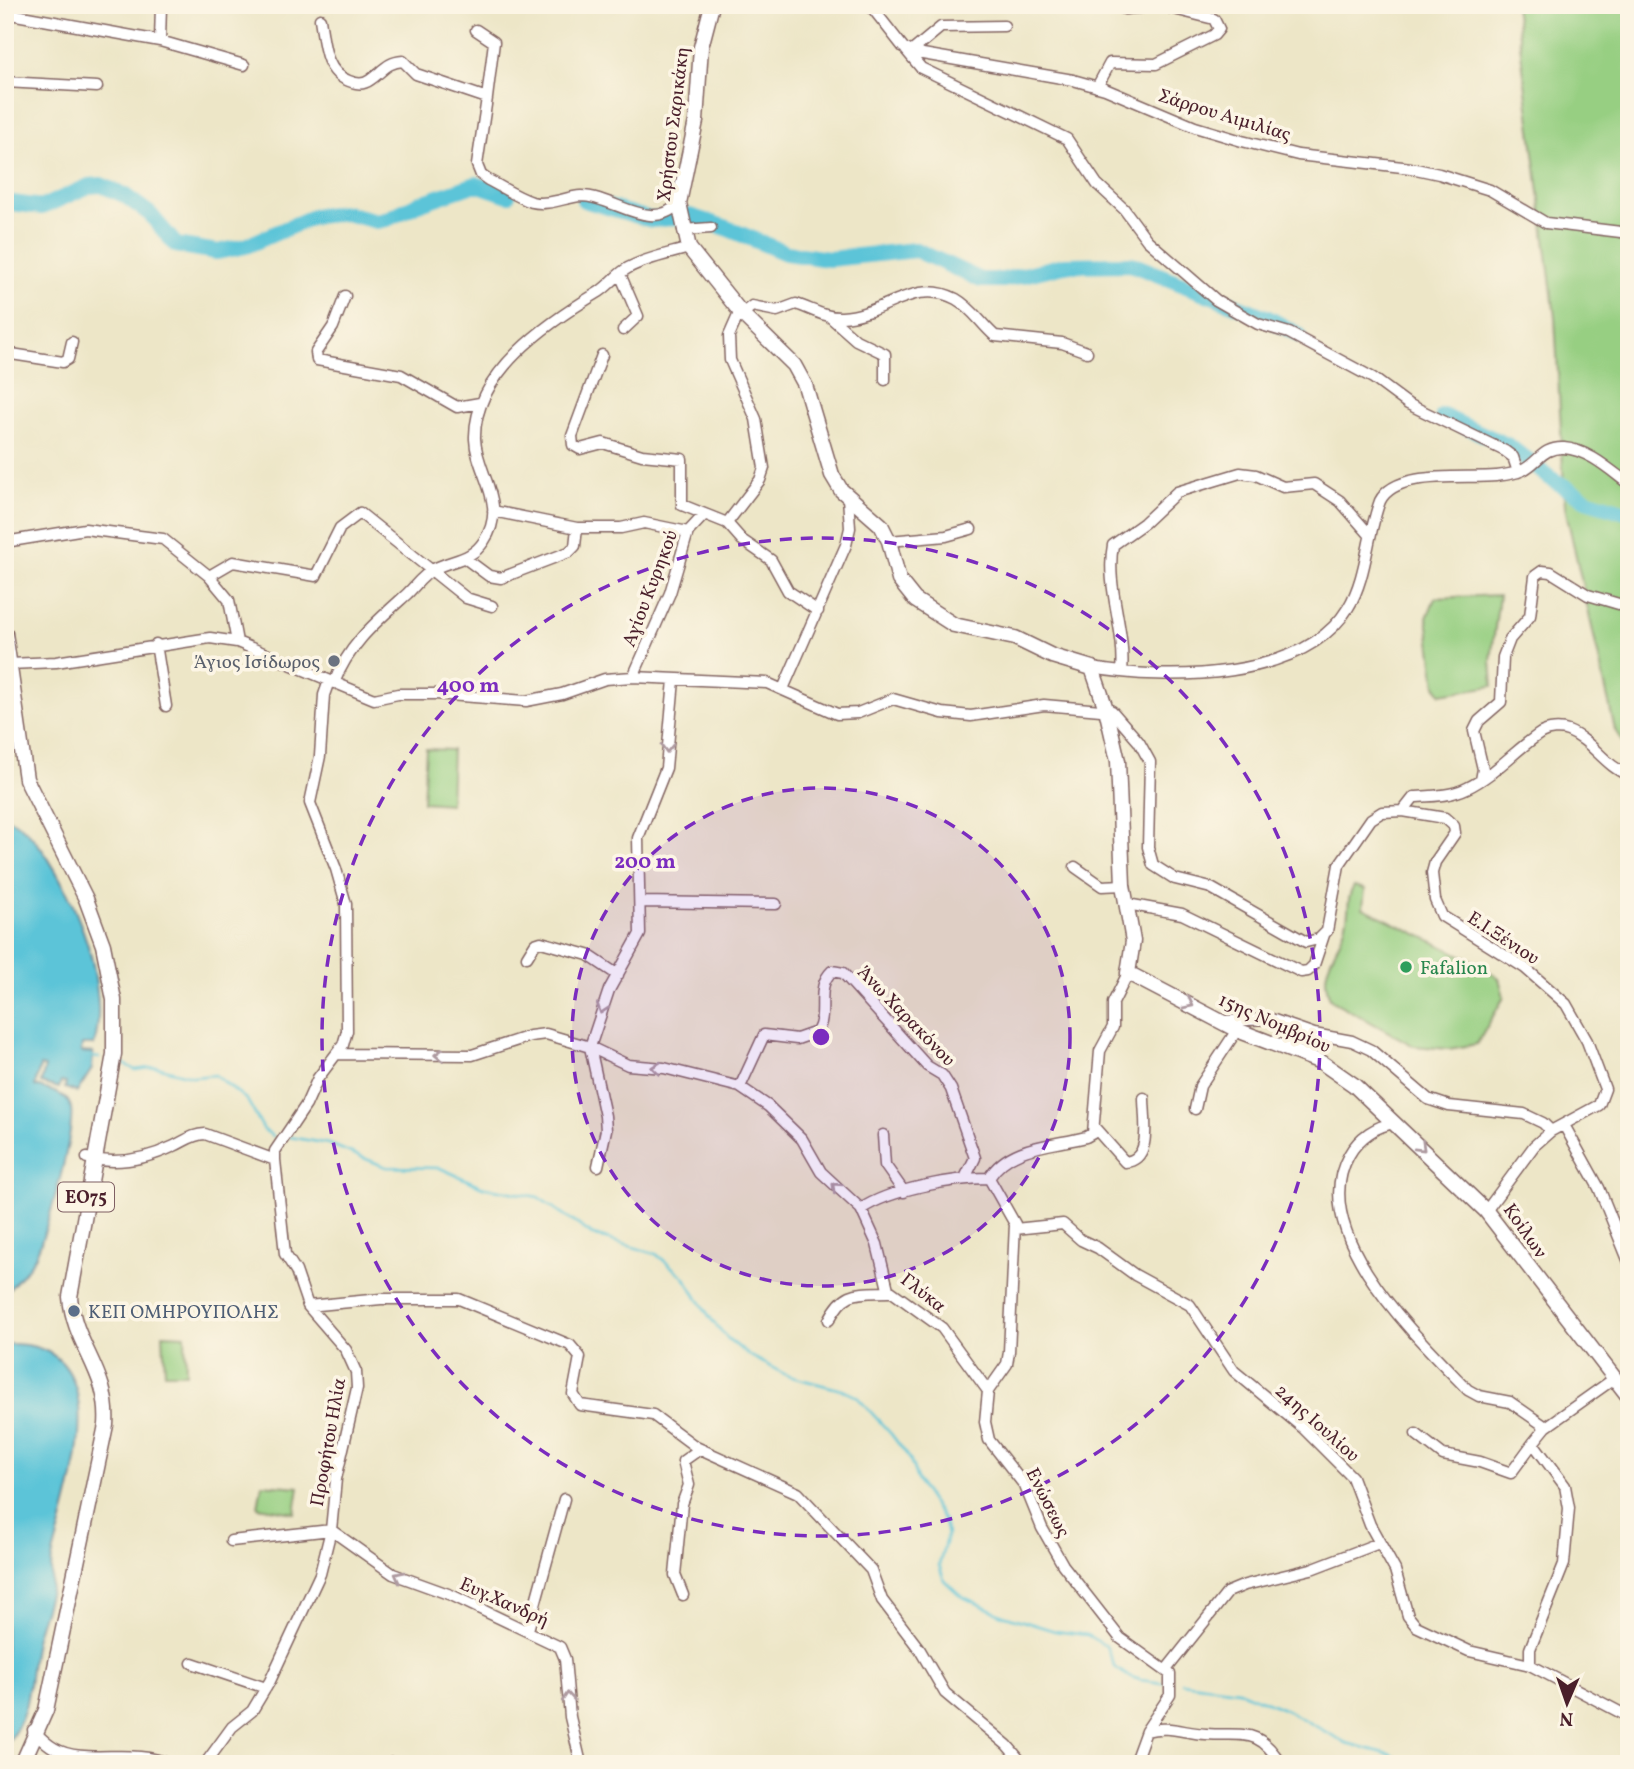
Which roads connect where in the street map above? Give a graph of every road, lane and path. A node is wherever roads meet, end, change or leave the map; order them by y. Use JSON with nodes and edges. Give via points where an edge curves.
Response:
{"nodes":[{"id":1,"x":161,"y":5,"type":"edge"},
{"id":2,"x":712,"y":5,"type":"edge"},
{"id":3,"x":870,"y":5,"type":"edge"},
{"id":4,"x":1113,"y":5,"type":"edge"},
{"id":5,"x":5,"y":13,"type":"edge"},
{"id":6,"x":320,"y":19,"type":"dead end"},
{"id":7,"x":1004,"y":26,"type":"dead end"},
{"id":8,"x":476,"y":30,"type":"dead end"},
{"id":9,"x":160,"y":41,"type":"junction"},
{"id":10,"x":909,"y":51,"type":"junction"},
{"id":11,"x":244,"y":65,"type":"dead end"},
{"id":12,"x":5,"y":82,"type":"edge"},
{"id":13,"x":97,"y":87,"type":"dead end"},
{"id":14,"x":1097,"y":87,"type":"junction"},
{"id":15,"x":487,"y":98,"type":"junction"},
{"id":16,"x":681,"y":216,"type":"junction"},
{"id":17,"x":711,"y":228,"type":"dead end"},
{"id":18,"x":1629,"y":233,"type":"edge"},
{"id":19,"x":688,"y":248,"type":"junction"},
{"id":20,"x":621,"y":274,"type":"junction"},
{"id":21,"x":345,"y":296,"type":"dead end"},
{"id":22,"x":741,"y":312,"type":"junction"},
{"id":23,"x":830,"y":317,"type":"junction"},
{"id":24,"x":623,"y":330,"type":"dead end"},
{"id":25,"x":72,"y":342,"type":"dead end"},
{"id":26,"x":1087,"y":352,"type":"dead end"},
{"id":27,"x":5,"y":354,"type":"edge"},
{"id":28,"x":602,"y":355,"type":"dead end"},
{"id":29,"x":885,"y":380,"type":"dead end"},
{"id":30,"x":480,"y":403,"type":"junction"},
{"id":31,"x":1522,"y":470,"type":"junction"},
{"id":32,"x":1629,"y":485,"type":"edge"},
{"id":33,"x":848,"y":496,"type":"junction"},
{"id":34,"x":493,"y":511,"type":"junction"},
{"id":35,"x":703,"y":516,"type":"junction"},
{"id":36,"x":727,"y":523,"type":"junction"},
{"id":37,"x":577,"y":528,"type":"junction"},
{"id":38,"x":971,"y":528,"type":"dead end"},
{"id":39,"x":688,"y":533,"type":"junction"},
{"id":40,"x":1369,"y":534,"type":"junction"},
{"id":41,"x":890,"y":541,"type":"junction"},
{"id":42,"x":5,"y":542,"type":"edge"},
{"id":43,"x":466,"y":559,"type":"junction"},
{"id":44,"x":434,"y":569,"type":"junction"},
{"id":45,"x":209,"y":576,"type":"junction"},
{"id":46,"x":492,"y":606,"type":"dead end"},
{"id":47,"x":1629,"y":607,"type":"edge"},
{"id":48,"x":818,"y":611,"type":"junction"},
{"id":49,"x":5,"y":633,"type":"edge"},
{"id":50,"x":237,"y":642,"type":"junction"},
{"id":51,"x":156,"y":644,"type":"junction"},
{"id":52,"x":9,"y":664,"type":"junction"},
{"id":53,"x":1091,"y":668,"type":"junction"},
{"id":54,"x":1122,"y":671,"type":"junction"},
{"id":55,"x":633,"y":677,"type":"junction"},
{"id":56,"x":5,"y":680,"type":"edge"},
{"id":57,"x":674,"y":680,"type":"junction"},
{"id":58,"x":331,"y":682,"type":"junction"},
{"id":59,"x":783,"y":689,"type":"junction"},
{"id":60,"x":166,"y":706,"type":"dead end"},
{"id":61,"x":1106,"y":709,"type":"junction"},
{"id":62,"x":1629,"y":775,"type":"edge"},
{"id":63,"x":1481,"y":780,"type":"junction"},
{"id":64,"x":1404,"y":811,"type":"junction"},
{"id":65,"x":1075,"y":867,"type":"dead end"},
{"id":66,"x":1123,"y":884,"type":"junction"},
{"id":67,"x":641,"y":902,"type":"junction"},
{"id":68,"x":776,"y":904,"type":"dead end"},
{"id":69,"x":1127,"y":904,"type":"junction"},
{"id":70,"x":1324,"y":935,"type":"junction"},
{"id":71,"x":527,"y":957,"type":"dead end"},
{"id":72,"x":1128,"y":973,"type":"junction"},
{"id":73,"x":618,"y":975,"type":"junction"},
{"id":74,"x":1222,"y":1021,"type":"junction"},
{"id":75,"x":1237,"y":1030,"type":"junction"},
{"id":76,"x":590,"y":1046,"type":"junction"},
{"id":77,"x":337,"y":1054,"type":"junction"},
{"id":78,"x":740,"y":1087,"type":"junction"},
{"id":79,"x":1144,"y":1098,"type":"dead end"},
{"id":80,"x":1600,"y":1105,"type":"joint"},
{"id":81,"x":1195,"y":1109,"type":"dead end"},
{"id":82,"x":1396,"y":1123,"type":"junction"},
{"id":83,"x":1564,"y":1125,"type":"junction"},
{"id":84,"x":1095,"y":1128,"type":"junction"},
{"id":85,"x":1551,"y":1131,"type":"junction"},
{"id":86,"x":883,"y":1135,"type":"dead end"},
{"id":87,"x":90,"y":1158,"type":"junction"},
{"id":88,"x":275,"y":1160,"type":"junction"},
{"id":89,"x":598,"y":1166,"type":"dead end"},
{"id":90,"x":965,"y":1178,"type":"junction"},
{"id":91,"x":989,"y":1178,"type":"junction"},
{"id":92,"x":904,"y":1192,"type":"junction"},
{"id":93,"x":861,"y":1209,"type":"junction"},
{"id":94,"x":1486,"y":1211,"type":"junction"},
{"id":95,"x":1015,"y":1229,"type":"junction"},
{"id":96,"x":1629,"y":1262,"type":"edge"},
{"id":97,"x":889,"y":1292,"type":"junction"},
{"id":98,"x":308,"y":1306,"type":"junction"},
{"id":99,"x":829,"y":1320,"type":"dead end"},
{"id":100,"x":1615,"y":1378,"type":"junction"},
{"id":101,"x":988,"y":1391,"type":"junction"},
{"id":102,"x":1629,"y":1397,"type":"edge"},
{"id":103,"x":1544,"y":1430,"type":"junction"},
{"id":104,"x":1416,"y":1434,"type":"dead end"},
{"id":105,"x":1533,"y":1443,"type":"junction"},
{"id":106,"x":700,"y":1449,"type":"junction"},
{"id":107,"x":564,"y":1499,"type":"dead end"},
{"id":108,"x":331,"y":1530,"type":"junction"},
{"id":109,"x":231,"y":1541,"type":"dead end"},
{"id":110,"x":1380,"y":1542,"type":"junction"},
{"id":111,"x":683,"y":1595,"type":"dead end"},
{"id":112,"x":528,"y":1630,"type":"junction"},
{"id":113,"x":192,"y":1663,"type":"dead end"},
{"id":114,"x":1530,"y":1665,"type":"junction"},
{"id":115,"x":1166,"y":1670,"type":"junction"},
{"id":116,"x":266,"y":1688,"type":"junction"},
{"id":117,"x":1629,"y":1717,"type":"edge"},
{"id":118,"x":1146,"y":1731,"type":"junction"},
{"id":119,"x":35,"y":1732,"type":"junction"},
{"id":120,"x":15,"y":1764,"type":"edge"},
{"id":121,"x":22,"y":1764,"type":"edge"},
{"id":122,"x":170,"y":1764,"type":"edge"},
{"id":123,"x":205,"y":1764,"type":"edge"},
{"id":124,"x":581,"y":1764,"type":"edge"},
{"id":125,"x":1023,"y":1764,"type":"edge"},
{"id":126,"x":1134,"y":1764,"type":"edge"},
{"id":127,"x":1281,"y":1764,"type":"edge"}],
"edges":[{"from":1,"to":9,"type":"street"},
{"from":2,"to":16,"type":"main road","name":"Χρήστου Σαρικάκη","via":[[702,38],[696,121]]},
{"from":3,"to":10,"type":"street"},
{"from":4,"to":14,"type":"street","via":[[1125,9],[1162,6],[1214,19],[1219,29],[1156,64],[1110,63]]},
{"from":5,"to":9,"type":"street"},
{"from":6,"to":15,"type":"street","via":[[331,68],[348,81],[365,83],[384,67],[403,61],[416,74]]},
{"from":7,"to":10,"type":"street","via":[[941,27]]},
{"from":8,"to":15,"type":"street","via":[[495,42]]},
{"from":9,"to":11,"type":"street"},
{"from":10,"to":14,"type":"street","name":"Σάρρου Αιμιλίας"},
{"from":10,"to":31,"type":"street","via":[[920,68],[1067,139],[1097,184],[1147,240],[1216,300],[1373,377],[1408,404],[1505,451]]},
{"from":12,"to":13,"type":"street"},
{"from":14,"to":18,"type":"street","name":"Σάρρου Αιμιλίας","via":[[1195,128],[1241,141],[1298,155],[1439,174],[1490,190],[1546,223]]},
{"from":15,"to":16,"type":"street","via":[[477,165],[488,180],[539,203],[584,197],[636,212]]},
{"from":16,"to":17,"type":"street"},
{"from":16,"to":19,"type":"main road","name":"Χρήστου Σαρικάκη"},
{"from":19,"to":20,"type":"street"},
{"from":19,"to":22,"type":"main road"},
{"from":20,"to":24,"type":"street","via":[[638,316]]},
{"from":20,"to":30,"type":"street","via":[[556,318],[492,380]]},
{"from":21,"to":30,"type":"street","via":[[333,327],[316,352],[317,360],[401,375],[457,407]]},
{"from":22,"to":23,"type":"street","via":[[752,306],[777,311],[796,304]]},
{"from":22,"to":33,"type":"main road","via":[[782,350],[800,375],[832,475]]},
{"from":22,"to":36,"type":"street","via":[[729,335],[730,360],[756,419],[764,468]]},
{"from":23,"to":26,"type":"street","via":[[856,315],[930,290],[967,306],[995,336],[1062,343]]},
{"from":23,"to":29,"type":"street","via":[[856,340],[885,354]]},
{"from":25,"to":27,"type":"street","via":[[63,362]]},
{"from":28,"to":35,"type":"street","via":[[573,445],[578,449],[603,443],[642,455],[682,459],[680,500],[685,508]]},
{"from":30,"to":34,"type":"street","via":[[475,442]]},
{"from":31,"to":32,"type":"street","via":[[1552,449],[1567,448],[1599,461]]},
{"from":31,"to":40,"type":"street","via":[[1396,485],[1382,496]]},
{"from":33,"to":41,"type":"main road","via":[[876,519]]},
{"from":33,"to":48,"type":"street","via":[[849,535]]},
{"from":34,"to":37,"type":"street"},
{"from":34,"to":43,"type":"street","via":[[485,540]]},
{"from":35,"to":36,"type":"street"},
{"from":35,"to":39,"type":"street","name":"Αγίου Κυρηκού"},
{"from":36,"to":48,"type":"street","via":[[771,561],[788,591]]},
{"from":37,"to":39,"type":"street","via":[[644,523]]},
{"from":37,"to":43,"type":"street","via":[[575,546],[569,552],[505,577],[489,576]]},
{"from":38,"to":41,"type":"street","via":[[946,537]]},
{"from":39,"to":55,"type":"street","name":"Αγίου Κυρηκού","via":[[670,593]]},
{"from":40,"to":54,"type":"street","via":[[1348,608],[1328,634],[1301,651],[1225,673]]},
{"from":40,"to":54,"type":"street","via":[[1340,501],[1312,483],[1283,487],[1240,473],[1183,488],[1113,545],[1112,578],[1124,645]]},
{"from":41,"to":53,"type":"main road","via":[[899,580],[915,600],[935,614],[954,625],[1015,638]]},
{"from":42,"to":45,"type":"street","via":[[57,532],[111,530],[163,539]]},
{"from":43,"to":44,"type":"street"},
{"from":44,"to":45,"type":"street","via":[[360,513],[340,528],[316,576],[233,562]]},
{"from":44,"to":46,"type":"street","via":[[466,598]]},
{"from":44,"to":58,"type":"street","via":[[353,645]]},
{"from":45,"to":50,"type":"street","via":[[229,600]]},
{"from":47,"to":63,"type":"street","via":[[1588,595],[1551,572],[1535,576],[1532,613],[1510,639],[1503,657],[1501,702],[1474,731],[1483,769]]},
{"from":48,"to":59,"type":"street"},
{"from":49,"to":52,"type":"main road","number":"ΕΟ75"},
{"from":50,"to":51,"type":"street","via":[[210,638]]},
{"from":50,"to":58,"type":"street"},
{"from":51,"to":52,"type":"street","via":[[56,662]]},
{"from":51,"to":60,"type":"street"},
{"from":52,"to":87,"type":"main road","number":"ΕΟ75","via":[[26,779],[82,888],[111,976],[115,1043]]},
{"from":53,"to":54,"type":"street"},
{"from":53,"to":61,"type":"main road"},
{"from":55,"to":57,"type":"street"},
{"from":55,"to":58,"type":"street","via":[[605,679],[526,701],[436,694],[374,699]]},
{"from":56,"to":87,"type":"main road","number":"ΕΟ75","via":[[22,787],[80,900],[107,988],[108,1054]]},
{"from":57,"to":59,"type":"street","via":[[751,682]]},
{"from":57,"to":67,"type":"street","one_way":true,"via":[[666,768],[638,838]]},
{"from":58,"to":77,"type":"street","via":[[324,695],[321,752],[310,803],[346,904],[347,1031]]},
{"from":59,"to":61,"type":"street","via":[[838,714],[858,713],[893,699],[971,716],[1044,705]]},
{"from":61,"to":66,"type":"main road","via":[[1118,761]]},
{"from":61,"to":70,"type":"street","via":[[1122,719],[1150,762],[1148,848],[1153,865],[1175,879],[1211,888],[1297,938],[1310,942]]},
{"from":62,"to":63,"type":"street","via":[[1577,736],[1556,730],[1542,732]]},
{"from":63,"to":64,"type":"street","via":[[1455,793],[1411,799]]},
{"from":64,"to":70,"type":"street","name":"Ε.Ι.Ξένιου","via":[[1371,819],[1341,861]]},
{"from":64,"to":80,"type":"street","name":"Ε.Ι.Ξένιου","via":[[1445,818],[1454,826],[1453,837],[1432,873],[1439,911],[1446,920],[1525,968],[1566,1004],[1605,1084]]},
{"from":65,"to":66,"type":"street","via":[[1102,886]]},
{"from":66,"to":69,"type":"main road"},
{"from":67,"to":68,"type":"street"},
{"from":67,"to":73,"type":"street","via":[[638,938]]},
{"from":69,"to":70,"type":"street","name":"Ε.Ι.Ξένιου","via":[[1182,914],[1301,972],[1314,965]]},
{"from":69,"to":72,"type":"main road","via":[[1133,941]]},
{"from":71,"to":73,"type":"street","via":[[541,942],[588,955]]},
{"from":72,"to":74,"type":"main road","name":"15ης Νομβρίου","one_way":true},
{"from":72,"to":84,"type":"street","via":[[1112,1003],[1113,1027],[1099,1058]]},
{"from":73,"to":76,"type":"street","one_way":true},
{"from":74,"to":75,"type":"main road","name":"15ης Νομβρίου"},
{"from":74,"to":85,"type":"street","via":[[1271,1019],[1352,1041],[1428,1098],[1449,1106],[1524,1114]]},
{"from":75,"to":81,"type":"street","via":[[1200,1086]]},
{"from":75,"to":82,"type":"main road","name":"15ης Νομβρίου","via":[[1327,1065]]},
{"from":76,"to":77,"type":"street","one_way":true,"via":[[539,1034],[472,1055]]},
{"from":78,"to":76,"type":"street","one_way":true,"via":[[664,1068],[633,1066]]},
{"from":76,"to":89,"type":"street","via":[[606,1130]]},
{"from":77,"to":88,"type":"street","via":[[318,1077],[306,1105],[275,1151]]},
{"from":78,"to":90,"type":"street","name":"Άνω Χαρακόνου","via":[[764,1035],[797,1039],[817,1031],[823,1018],[824,980],[832,971],[843,973],[951,1089],[975,1158]]},
{"from":93,"to":78,"type":"street","one_way":true,"via":[[821,1172],[802,1139]]},
{"from":79,"to":84,"type":"street","via":[[1143,1149],[1135,1159],[1125,1162],[1118,1158]]},
{"from":80,"to":83,"type":"street","name":"Κοίλων"},
{"from":82,"to":94,"type":"main road","name":"15ης Νομβρίου","one_way":true},
{"from":82,"to":103,"type":"street","via":[[1371,1131],[1352,1149],[1341,1169],[1341,1204],[1350,1242],[1408,1328],[1468,1390],[1510,1402]]},
{"from":83,"to":85,"type":"street","name":"Κοίλων"},
{"from":83,"to":96,"type":"street","via":[[1599,1188]]},
{"from":84,"to":91,"type":"street","via":[[1086,1137],[1009,1157]]},
{"from":85,"to":94,"type":"street","name":"Κοίλων","via":[[1526,1156]]},
{"from":86,"to":92,"type":"street","via":[[884,1165]]},
{"from":87,"to":88,"type":"street","via":[[140,1158],[205,1134]]},
{"from":87,"to":119,"type":"main road","number":"ΕΟ75","via":[[69,1297],[74,1321],[104,1388],[106,1418],[46,1710]]},
{"from":88,"to":98,"type":"street","name":"Προφήτου Ηλία","via":[[284,1248]]},
{"from":90,"to":91,"type":"street"},
{"from":90,"to":92,"type":"street"},
{"from":91,"to":95,"type":"street"},
{"from":92,"to":93,"type":"street"},
{"from":93,"to":97,"type":"street","name":"Γλύκα","via":[[877,1244]]},
{"from":94,"to":100,"type":"main road","name":"Κοίλων"},
{"from":95,"to":101,"type":"street","via":[[1007,1364]]},
{"from":95,"to":110,"type":"street","name":"24ης Ιουλίου","via":[[1063,1224],[1135,1275],[1190,1305],[1234,1371],[1303,1428],[1352,1477]]},
{"from":97,"to":99,"type":"street","via":[[846,1296]]},
{"from":97,"to":101,"type":"street","name":"Γλύκα","via":[[942,1328]]},
{"from":98,"to":106,"type":"street","via":[[381,1299],[459,1299],[574,1349],[580,1363],[573,1394],[580,1405],[653,1415]]},
{"from":98,"to":108,"type":"street","name":"Προφήτου Ηλία","via":[[346,1350],[357,1378],[336,1479]]},
{"from":100,"to":102,"type":"main road","name":"Κοίλων"},
{"from":100,"to":103,"type":"street"},
{"from":101,"to":115,"type":"street","name":"Ενώσεως","via":[[987,1434],[1025,1486],[1058,1558],[1120,1638]]},
{"from":103,"to":105,"type":"street"},
{"from":104,"to":105,"type":"street","via":[[1443,1455],[1511,1473]]},
{"from":105,"to":114,"type":"street","via":[[1565,1486],[1569,1508],[1564,1564],[1530,1649]]},
{"from":106,"to":111,"type":"street","via":[[683,1461],[689,1485],[682,1504],[675,1575]]},
{"from":106,"to":125,"type":"street","via":[[798,1493],[872,1570],[882,1600],[945,1693]]},
{"from":107,"to":112,"type":"street"},
{"from":108,"to":109,"type":"street"},
{"from":112,"to":108,"type":"street","name":"Ευγ.Χανδρή","one_way":true,"via":[[393,1574]]},
{"from":108,"to":116,"type":"street","name":"Προφήτου Ηλία","via":[[320,1574]]},
{"from":110,"to":114,"type":"street","name":"24ης Ιουλίου","via":[[1416,1626],[1469,1651]]},
{"from":110,"to":115,"type":"street","via":[[1311,1569],[1228,1592]]},
{"from":124,"to":112,"type":"street","name":"Ευγ.Χανδρή","one_way":true,"via":[[563,1652]]},
{"from":113,"to":116,"type":"street"},
{"from":114,"to":117,"type":"street","name":"24ης Ιουλίου"},
{"from":115,"to":118,"type":"street","via":[[1172,1682],[1170,1695]]},
{"from":116,"to":123,"type":"street","name":"Προφήτου Ηλία"},
{"from":118,"to":126,"type":"street"},
{"from":118,"to":127,"type":"street","via":[[1167,1727],[1207,1734],[1247,1733],[1266,1743]]},
{"from":119,"to":120,"type":"main road","number":"ΕΟ75"},
{"from":119,"to":121,"type":"main road","number":"ΕΟ75"},
{"from":119,"to":122,"type":"street","via":[[54,1749],[68,1753],[131,1754]]}]}
